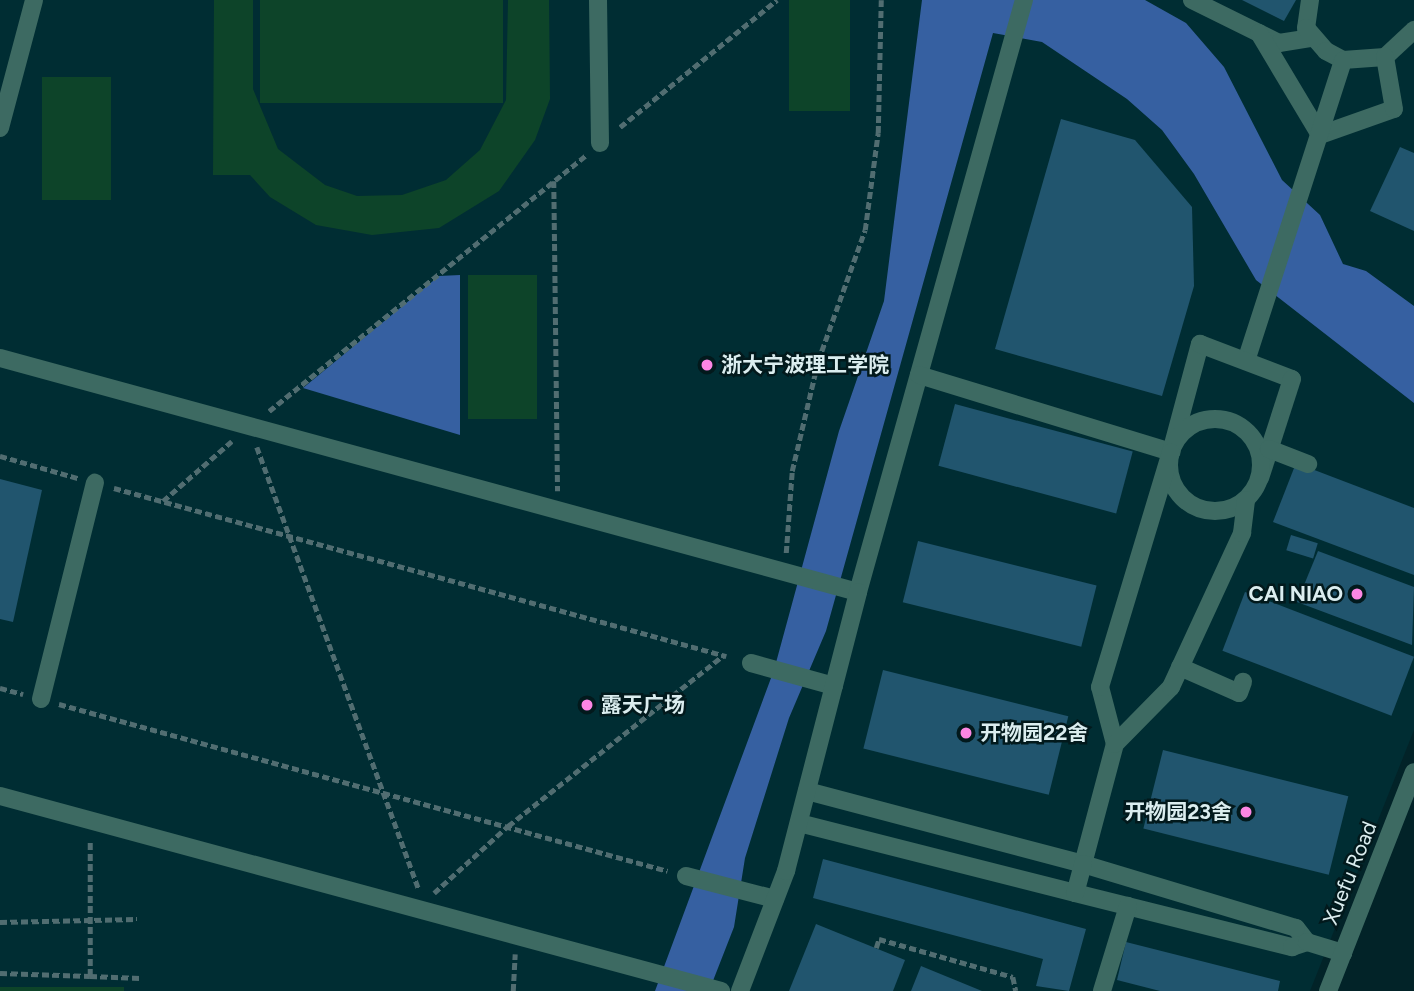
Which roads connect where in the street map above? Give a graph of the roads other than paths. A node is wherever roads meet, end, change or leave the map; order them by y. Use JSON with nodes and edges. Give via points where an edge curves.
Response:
{"nodes":[{"id":1,"x":34,"y":0,"type":"edge"},
{"id":2,"x":598,"y":0,"type":"edge"},
{"id":3,"x":1024,"y":0,"type":"edge"},
{"id":4,"x":1192,"y":0,"type":"edge"},
{"id":5,"x":1310,"y":0,"type":"edge"},
{"id":6,"x":1414,"y":30,"type":"edge"},
{"id":7,"x":1259,"y":33,"type":"junction"},
{"id":8,"x":1312,"y":38,"type":"junction"},
{"id":9,"x":1385,"y":57,"type":"junction"},
{"id":10,"x":1343,"y":60,"type":"junction"},
{"id":11,"x":0,"y":128,"type":"edge"},
{"id":12,"x":1320,"y":135,"type":"junction"},
{"id":13,"x":600,"y":143,"type":"road end"},
{"id":14,"x":0,"y":358,"type":"edge"},
{"id":15,"x":1246,"y":361,"type":"junction"},
{"id":16,"x":919,"y":375,"type":"junction"},
{"id":17,"x":1269,"y":449,"type":"junction"},
{"id":18,"x":1171,"y":452,"type":"junction"},
{"id":19,"x":1308,"y":464,"type":"dead end"},
{"id":20,"x":1260,"y":478,"type":"junction"},
{"id":21,"x":95,"y":482,"type":"road end"},
{"id":22,"x":1245,"y":500,"type":"junction"},
{"id":23,"x":852,"y":591,"type":"junction"},
{"id":24,"x":751,"y":663,"type":"road end"},
{"id":25,"x":1180,"y":667,"type":"junction"},
{"id":26,"x":1243,"y":682,"type":"dead end"},
{"id":27,"x":826,"y":683,"type":"junction"},
{"id":28,"x":41,"y":699,"type":"road end"},
{"id":29,"x":1115,"y":744,"type":"junction"},
{"id":30,"x":1414,"y":772,"type":"edge"},
{"id":31,"x":807,"y":791,"type":"junction"},
{"id":32,"x":0,"y":796,"type":"edge"},
{"id":33,"x":799,"y":822,"type":"junction"},
{"id":34,"x":1083,"y":864,"type":"junction"},
{"id":35,"x":686,"y":876,"type":"road end"},
{"id":36,"x":1075,"y":892,"type":"junction"},
{"id":37,"x":775,"y":899,"type":"junction"},
{"id":38,"x":1128,"y":906,"type":"junction"},
{"id":39,"x":1307,"y":942,"type":"junction"},
{"id":40,"x":1343,"y":953,"type":"junction"},
{"id":41,"x":721,"y":991,"type":"edge"},
{"id":42,"x":740,"y":991,"type":"edge"},
{"id":43,"x":1102,"y":991,"type":"edge"},
{"id":44,"x":1328,"y":991,"type":"edge"}],
"edges":[{"from":1,"to":11,"type":"street"},
{"from":2,"to":13,"type":"street"},
{"from":3,"to":16,"type":"street"},
{"from":4,"to":7,"type":"street"},
{"from":5,"to":8,"type":"street","via":[[1306,27]]},
{"from":6,"to":9,"type":"street"},
{"from":7,"to":8,"type":"street","via":[[1279,43]]},
{"from":7,"to":12,"type":"street"},
{"from":8,"to":10,"type":"street"},
{"from":9,"to":10,"type":"street"},
{"from":9,"to":12,"type":"street","via":[[1394,108]]},
{"from":10,"to":12,"type":"street"},
{"from":12,"to":15,"type":"street"},
{"from":14,"to":23,"type":"street"},
{"from":15,"to":17,"type":"street","via":[[1292,379]]},
{"from":15,"to":18,"type":"street","via":[[1200,344]]},
{"from":16,"to":18,"type":"street"},
{"from":16,"to":23,"type":"street"},
{"from":17,"to":19,"type":"street"},
{"from":17,"to":20,"type":"street"},
{"from":18,"to":20,"type":"street","via":[[1190,427],[1204,421],[1236,424],[1257,447]]},
{"from":18,"to":22,"type":"street","via":[[1171,481],[1190,504],[1218,511]]},
{"from":18,"to":29,"type":"street","via":[[1100,687]]},
{"from":20,"to":22,"type":"street"},
{"from":21,"to":28,"type":"street"},
{"from":22,"to":25,"type":"street","via":[[1242,533]]},
{"from":23,"to":27,"type":"street"},
{"from":24,"to":27,"type":"street"},
{"from":25,"to":26,"type":"street","via":[[1239,693]]},
{"from":25,"to":29,"type":"street","via":[[1171,687]]},
{"from":27,"to":31,"type":"street"},
{"from":29,"to":34,"type":"street"},
{"from":30,"to":40,"type":"street","name":"Xuefu Road"},
{"from":31,"to":33,"type":"street"},
{"from":31,"to":34,"type":"street"},
{"from":32,"to":41,"type":"street"},
{"from":33,"to":36,"type":"street"},
{"from":33,"to":37,"type":"street"},
{"from":34,"to":36,"type":"street"},
{"from":34,"to":39,"type":"street","via":[[1296,928]]},
{"from":35,"to":37,"type":"street"},
{"from":36,"to":38,"type":"street"},
{"from":37,"to":42,"type":"street"},
{"from":38,"to":39,"type":"street","via":[[1292,947]]},
{"from":38,"to":43,"type":"street"},
{"from":39,"to":40,"type":"street"},
{"from":40,"to":44,"type":"street","name":"Xuefu Road"}]}
